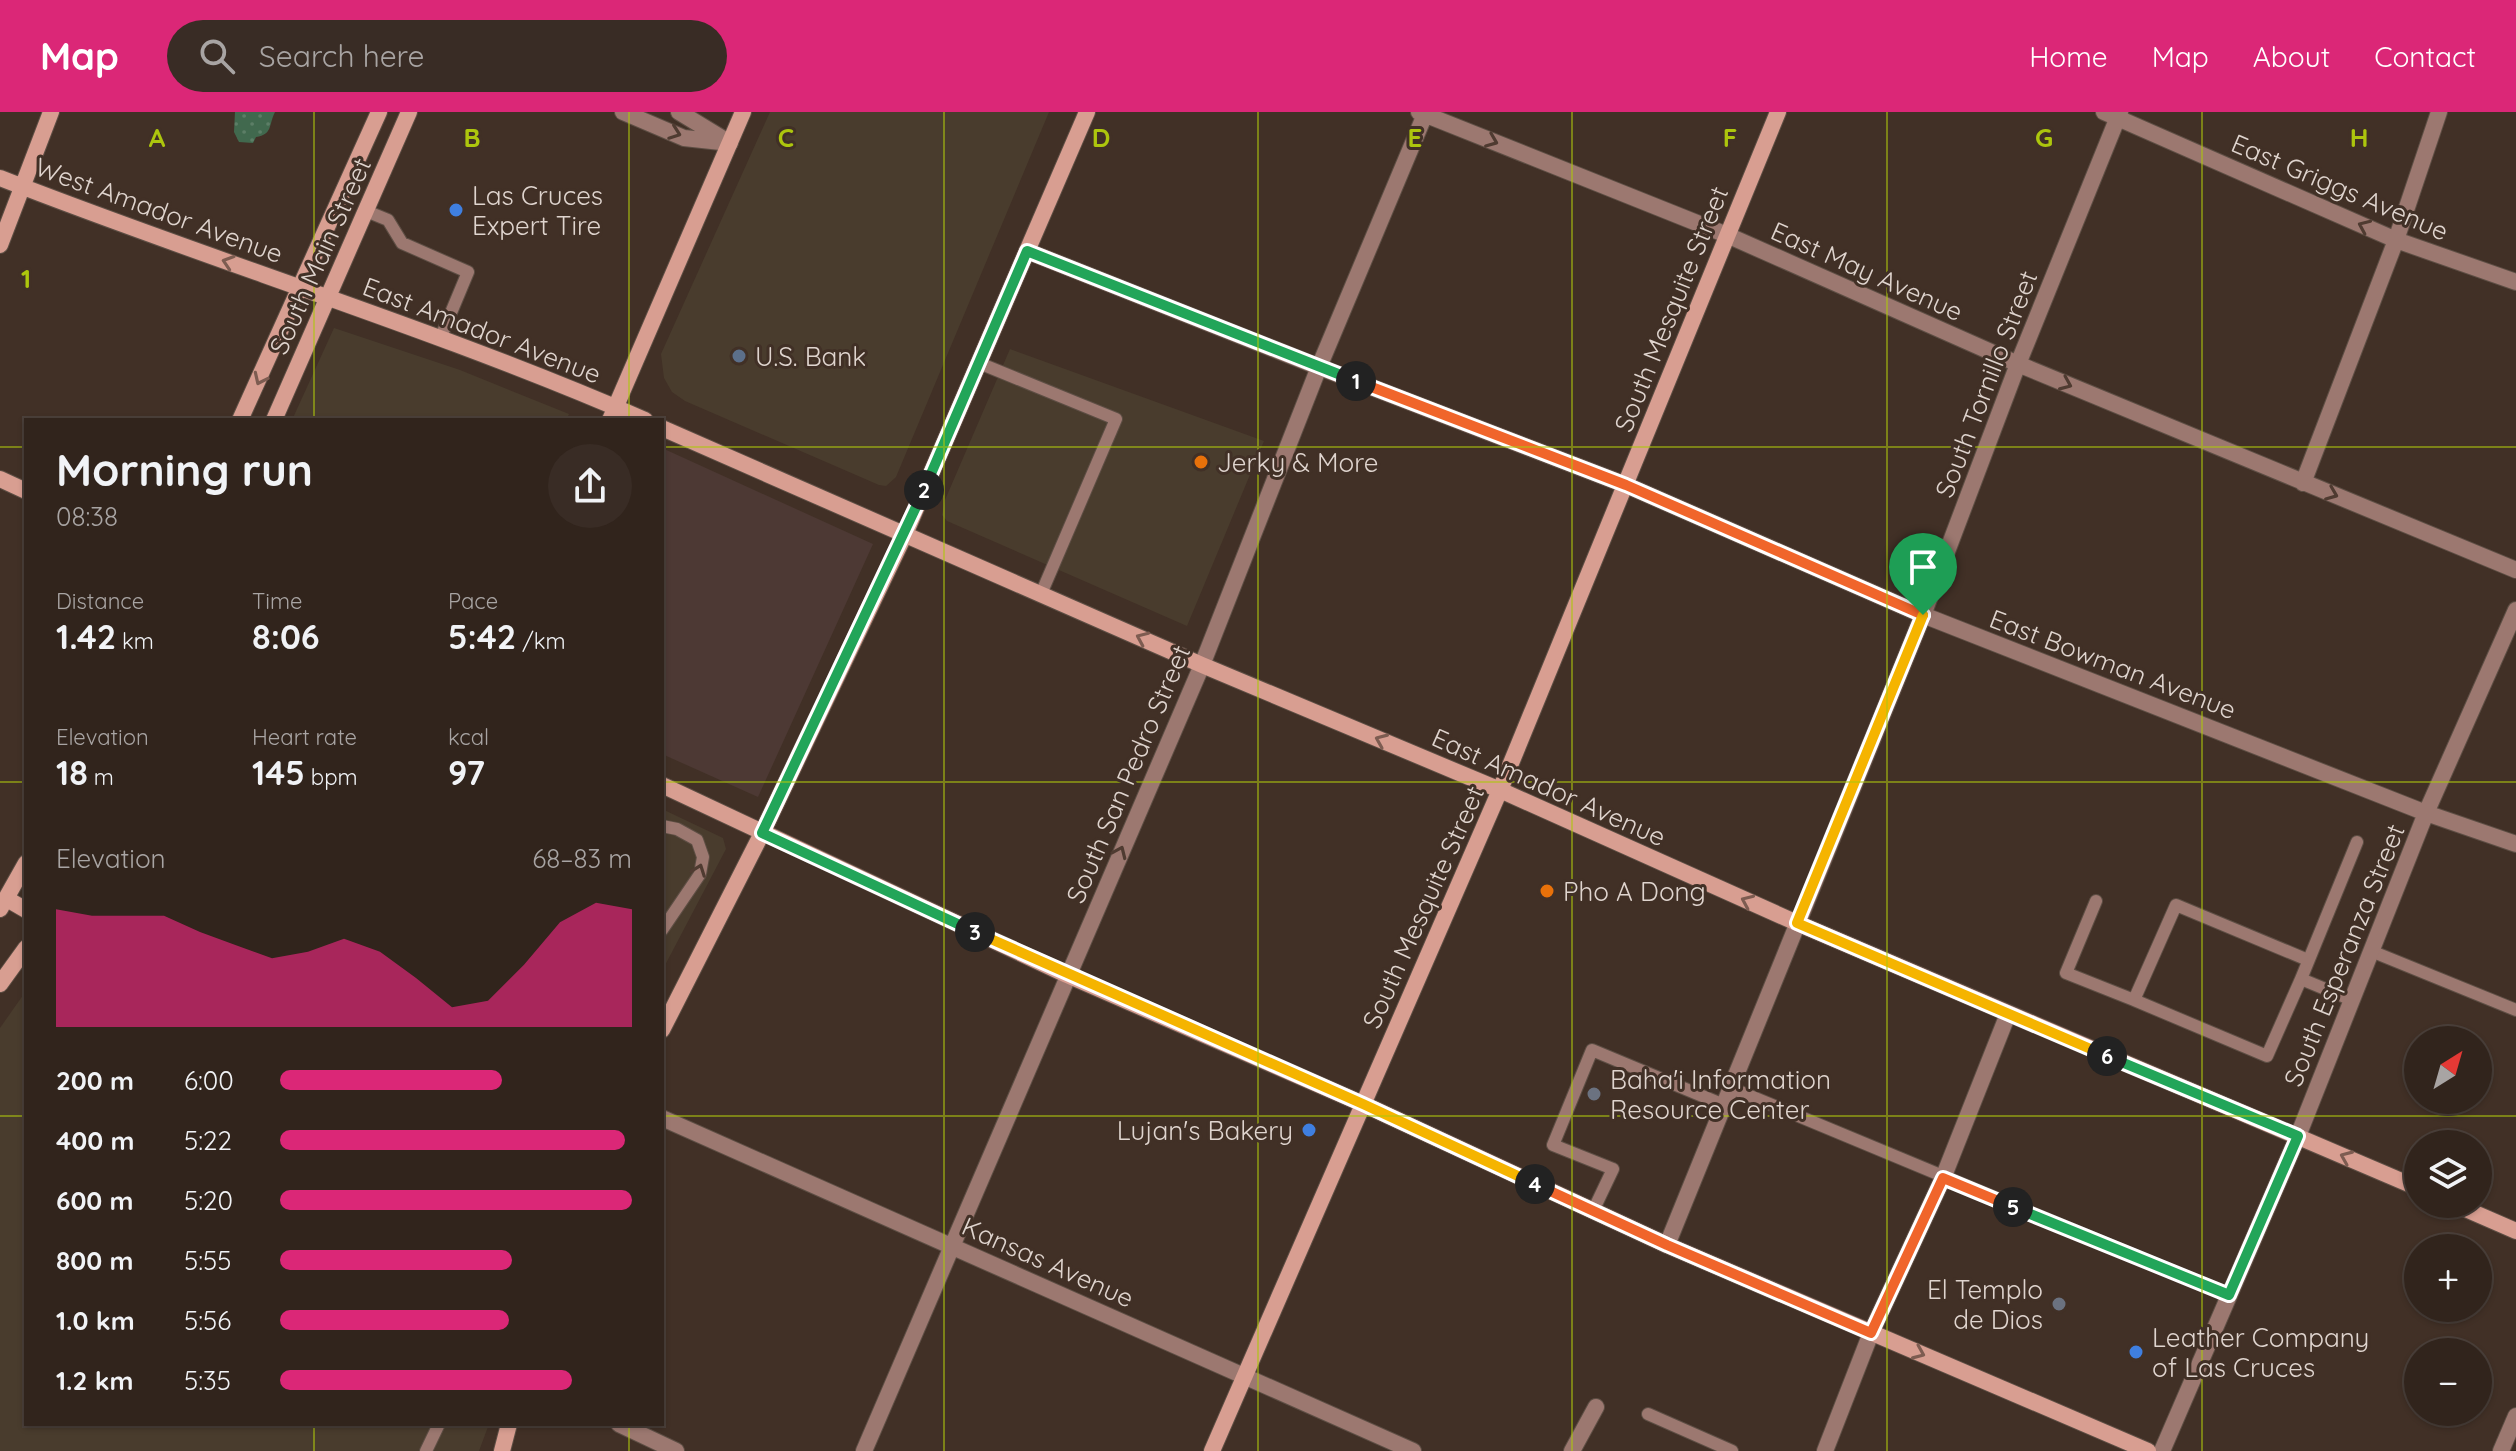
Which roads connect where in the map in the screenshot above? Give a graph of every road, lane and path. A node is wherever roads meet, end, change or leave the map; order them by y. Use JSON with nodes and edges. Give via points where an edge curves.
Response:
{"nodes":[{"id":1,"x":51,"y":112,"type":"edge"},
{"id":2,"x":379,"y":112,"type":"edge"},
{"id":3,"x":409,"y":112,"type":"edge"},
{"id":4,"x":623,"y":112,"type":"edge"},
{"id":5,"x":679,"y":112,"type":"edge"},
{"id":6,"x":743,"y":112,"type":"edge"},
{"id":7,"x":1087,"y":112,"type":"edge"},
{"id":8,"x":1778,"y":112,"type":"edge"},
{"id":9,"x":2439,"y":112,"type":"edge"},
{"id":10,"x":1424,"y":113,"type":"edge"},
{"id":11,"x":2114,"y":114,"type":"edge"},
{"id":12,"x":730,"y":143,"type":"junction"},
{"id":13,"x":0,"y":178,"type":"edge"},
{"id":14,"x":23,"y":187,"type":"junction"},
{"id":15,"x":366,"y":211,"type":"junction"},
{"id":16,"x":1727,"y":235,"type":"junction"},
{"id":17,"x":2396,"y":240,"type":"junction"},
{"id":18,"x":0,"y":245,"type":"edge"},
{"id":19,"x":1027,"y":251,"type":"junction"},
{"id":20,"x":2516,"y":282,"type":"edge"},
{"id":21,"x":302,"y":286,"type":"junction"},
{"id":22,"x":328,"y":296,"type":"junction"},
{"id":23,"x":440,"y":339,"type":"junction"},
{"id":24,"x":979,"y":363,"type":"junction"},
{"id":25,"x":2018,"y":364,"type":"junction"},
{"id":26,"x":1319,"y":367,"type":"junction"},
{"id":27,"x":613,"y":414,"type":"edge"},
{"id":28,"x":241,"y":418,"type":"edge"},
{"id":29,"x":275,"y":418,"type":"edge"},
{"id":30,"x":634,"y":418,"type":"edge"},
{"id":31,"x":664,"y":429,"type":"edge"},
{"id":32,"x":0,"y":479,"type":"edge"},
{"id":33,"x":2303,"y":483,"type":"junction"},
{"id":34,"x":1626,"y":485,"type":"junction"},
{"id":35,"x":24,"y":490,"type":"edge"},
{"id":36,"x":905,"y":534,"type":"junction"},
{"id":37,"x":2516,"y":570,"type":"edge"},
{"id":38,"x":1041,"y":594,"type":"junction"},
{"id":39,"x":2516,"y":610,"type":"edge"},
{"id":40,"x":1923,"y":615,"type":"junction"},
{"id":41,"x":1202,"y":665,"type":"junction"},
{"id":42,"x":664,"y":786,"type":"edge"},
{"id":43,"x":1500,"y":790,"type":"junction"},
{"id":44,"x":2426,"y":813,"type":"junction"},
{"id":45,"x":664,"y":826,"type":"edge"},
{"id":46,"x":762,"y":833,"type":"junction"},
{"id":47,"x":2357,"y":842,"type":"dead end"},
{"id":48,"x":2516,"y":844,"type":"edge"},
{"id":49,"x":24,"y":867,"type":"edge"},
{"id":50,"x":2096,"y":901,"type":"dead end"},
{"id":51,"x":4,"y":904,"type":"edge"},
{"id":52,"x":24,"y":909,"type":"edge"},
{"id":53,"x":1797,"y":923,"type":"junction"},
{"id":54,"x":664,"y":927,"type":"edge"},
{"id":55,"x":24,"y":951,"type":"edge"},
{"id":56,"x":2371,"y":951,"type":"junction"},
{"id":57,"x":2308,"y":960,"type":"junction"},
{"id":58,"x":1067,"y":975,"type":"junction"},
{"id":59,"x":2301,"y":979,"type":"junction"},
{"id":60,"x":0,"y":984,"type":"edge"},
{"id":61,"x":2134,"y":1000,"type":"junction"},
{"id":62,"x":2352,"y":1000,"type":"junction"},
{"id":63,"x":2516,"y":1010,"type":"edge"},
{"id":64,"x":2008,"y":1014,"type":"junction"},
{"id":65,"x":664,"y":1026,"type":"edge"},
{"id":66,"x":1731,"y":1088,"type":"junction"},
{"id":67,"x":1363,"y":1104,"type":"junction"},
{"id":68,"x":1724,"y":1105,"type":"junction"},
{"id":69,"x":664,"y":1119,"type":"edge"},
{"id":70,"x":2298,"y":1136,"type":"junction"},
{"id":71,"x":1943,"y":1178,"type":"junction"},
{"id":72,"x":2404,"y":1182,"type":"edge"},
{"id":73,"x":1593,"y":1211,"type":"junction"},
{"id":74,"x":2486,"y":1218,"type":"edge"},
{"id":75,"x":2516,"y":1231,"type":"edge"},
{"id":76,"x":1667,"y":1245,"type":"junction"},
{"id":77,"x":953,"y":1246,"type":"junction"},
{"id":78,"x":2229,"y":1295,"type":"junction"},
{"id":79,"x":1871,"y":1333,"type":"junction"},
{"id":80,"x":1244,"y":1375,"type":"junction"},
{"id":81,"x":1596,"y":1407,"type":"dead end"},
{"id":82,"x":1648,"y":1414,"type":"dead end"},
{"id":83,"x":2516,"y":1416,"type":"edge"},
{"id":84,"x":438,"y":1426,"type":"edge"},
{"id":85,"x":508,"y":1426,"type":"edge"},
{"id":86,"x":623,"y":1426,"type":"edge"},
{"id":87,"x":426,"y":1451,"type":"edge"},
{"id":88,"x":502,"y":1451,"type":"edge"},
{"id":89,"x":676,"y":1451,"type":"edge"},
{"id":90,"x":864,"y":1451,"type":"edge"},
{"id":91,"x":1212,"y":1451,"type":"edge"},
{"id":92,"x":1413,"y":1451,"type":"edge"},
{"id":93,"x":1572,"y":1451,"type":"edge"},
{"id":94,"x":1732,"y":1451,"type":"edge"},
{"id":95,"x":1825,"y":1451,"type":"edge"},
{"id":96,"x":2148,"y":1451,"type":"edge"},
{"id":97,"x":2162,"y":1451,"type":"edge"},
{"id":98,"x":2501,"y":1451,"type":"edge"}],
"edges":[{"from":1,"to":14,"type":"main road"},
{"from":2,"to":21,"type":"main road","name":"South Main Street"},
{"from":3,"to":15,"type":"main road","name":"South Main Street"},
{"from":4,"to":12,"type":"street","one_way":true,"via":[[684,138]]},
{"from":5,"to":12,"type":"street"},
{"from":6,"to":12,"type":"main road"},
{"from":7,"to":19,"type":"main road"},
{"from":8,"to":16,"type":"main road","name":"South Mesquite Street"},
{"from":9,"to":17,"type":"street"},
{"from":10,"to":16,"type":"street","name":"East May Avenue","one_way":true},
{"from":10,"to":26,"type":"street","name":"South San Pedro Street"},
{"from":17,"to":11,"type":"street","name":"East Griggs Avenue","one_way":true},
{"from":11,"to":25,"type":"street","name":"South Tornillo Street"},
{"from":12,"to":27,"type":"main road"},
{"from":13,"to":14,"type":"main road","name":"West Amador Avenue"},
{"from":14,"to":18,"type":"main road"},
{"from":21,"to":14,"type":"main road","name":"West Amador Avenue","one_way":true},
{"from":15,"to":22,"type":"main road","name":"South Main Street"},
{"from":15,"to":23,"type":"lane","via":[[388,220],[402,243],[468,272]]},
{"from":16,"to":25,"type":"street","name":"East May Avenue"},
{"from":16,"to":34,"type":"main road","name":"South Mesquite Street"},
{"from":17,"to":20,"type":"street","name":"East Griggs Avenue"},
{"from":17,"to":33,"type":"street"},
{"from":19,"to":24,"type":"main road"},
{"from":19,"to":26,"type":"street","name":"East Bowman Avenue"},
{"from":21,"to":22,"type":"main road","name":"East Amador Avenue"},
{"from":21,"to":28,"type":"main road","name":"South Main Street","one_way":true},
{"from":22,"to":23,"type":"main road","name":"East Amador Avenue"},
{"from":22,"to":29,"type":"main road","name":"South Main Street"},
{"from":23,"to":27,"type":"main road","name":"East Amador Avenue"},
{"from":24,"to":36,"type":"main road"},
{"from":24,"to":38,"type":"lane","via":[[1116,419]]},
{"from":25,"to":33,"type":"street","name":"East May Avenue","one_way":true},
{"from":25,"to":40,"type":"street","name":"South Tornillo Street"},
{"from":26,"to":34,"type":"street","name":"East Bowman Avenue"},
{"from":26,"to":41,"type":"street","name":"South San Pedro Street"},
{"from":27,"to":30,"type":"main road","name":"East Amador Avenue"},
{"from":31,"to":36,"type":"main road","name":"East Amador Avenue"},
{"from":32,"to":35,"type":"main road"},
{"from":33,"to":37,"type":"street","name":"East May Avenue","one_way":true},
{"from":34,"to":40,"type":"street","name":"East Bowman Avenue"},
{"from":34,"to":43,"type":"main road","name":"South Mesquite Street"},
{"from":36,"to":38,"type":"main road","name":"East Amador Avenue"},
{"from":36,"to":46,"type":"main road"},
{"from":41,"to":38,"type":"main road","name":"East Amador Avenue","one_way":true},
{"from":39,"to":44,"type":"street","name":"South Esperanza Street"},
{"from":40,"to":44,"type":"street","name":"East Bowman Avenue"},
{"from":40,"to":53,"type":"street","name":"South Tornillo Street"},
{"from":43,"to":41,"type":"main road","name":"East Amador Avenue","one_way":true},
{"from":58,"to":41,"type":"street","name":"South San Pedro Street","one_way":true},
{"from":42,"to":46,"type":"main road"},
{"from":53,"to":43,"type":"main road","name":"East Amador Avenue","one_way":true},
{"from":43,"to":67,"type":"main road","name":"South Mesquite Street"},
{"from":44,"to":48,"type":"street","name":"East Bowman Avenue"},
{"from":44,"to":56,"type":"street","name":"South Esperanza Street"},
{"from":54,"to":45,"type":"lane","one_way":true,"via":[[700,874],[703,857],[697,840]]},
{"from":46,"to":58,"type":"main road"},
{"from":46,"to":65,"type":"main road"},
{"from":47,"to":57,"type":"lane"},
{"from":49,"to":51,"type":"main road"},
{"from":50,"to":61,"type":"lane","via":[[2066,973]]},
{"from":51,"to":52,"type":"main road"},
{"from":53,"to":64,"type":"main road","name":"East Amador Avenue"},
{"from":53,"to":66,"type":"street","name":"South Tornillo Street"},
{"from":55,"to":60,"type":"main road"},
{"from":56,"to":62,"type":"street","name":"South Esperanza Street"},
{"from":56,"to":63,"type":"lane"},
{"from":57,"to":59,"type":"lane"},
{"from":57,"to":61,"type":"lane","via":[[2176,905]]},
{"from":58,"to":67,"type":"main road"},
{"from":58,"to":77,"type":"street","name":"South San Pedro Street"},
{"from":59,"to":61,"type":"lane","via":[[2267,1056]]},
{"from":59,"to":62,"type":"lane"},
{"from":62,"to":70,"type":"street","name":"South Esperanza Street"},
{"from":64,"to":70,"type":"main road","name":"East Amador Avenue"},
{"from":64,"to":71,"type":"street"},
{"from":66,"to":68,"type":"street","name":"South Tornillo Street"},
{"from":66,"to":71,"type":"lane"},
{"from":67,"to":73,"type":"main road"},
{"from":67,"to":80,"type":"main road","name":"South Mesquite Street"},
{"from":68,"to":73,"type":"lane","via":[[1592,1050],[1553,1145],[1613,1169]]},
{"from":68,"to":76,"type":"street","name":"South Tornillo Street"},
{"from":69,"to":77,"type":"street","name":"Kansas Avenue"},
{"from":72,"to":70,"type":"main road","name":"East Amador Avenue","one_way":true},
{"from":70,"to":78,"type":"street","name":"South Esperanza Street"},
{"from":71,"to":78,"type":"lane"},
{"from":71,"to":79,"type":"street"},
{"from":73,"to":76,"type":"main road"},
{"from":74,"to":75,"type":"main road"},
{"from":76,"to":79,"type":"main road"},
{"from":77,"to":80,"type":"street","name":"Kansas Avenue"},
{"from":77,"to":90,"type":"street","name":"South San Pedro Street"},
{"from":78,"to":97,"type":"street","name":"South Esperanza Street"},
{"from":79,"to":95,"type":"street"},
{"from":79,"to":96,"type":"main road","one_way":true},
{"from":80,"to":91,"type":"main road","name":"South Mesquite Street"},
{"from":80,"to":92,"type":"street","name":"Kansas Avenue"},
{"from":81,"to":93,"type":"street"},
{"from":82,"to":94,"type":"lane"},
{"from":83,"to":98,"type":"street"},
{"from":84,"to":87,"type":"lane"},
{"from":85,"to":88,"type":"main road"},
{"from":86,"to":89,"type":"street"}]}
